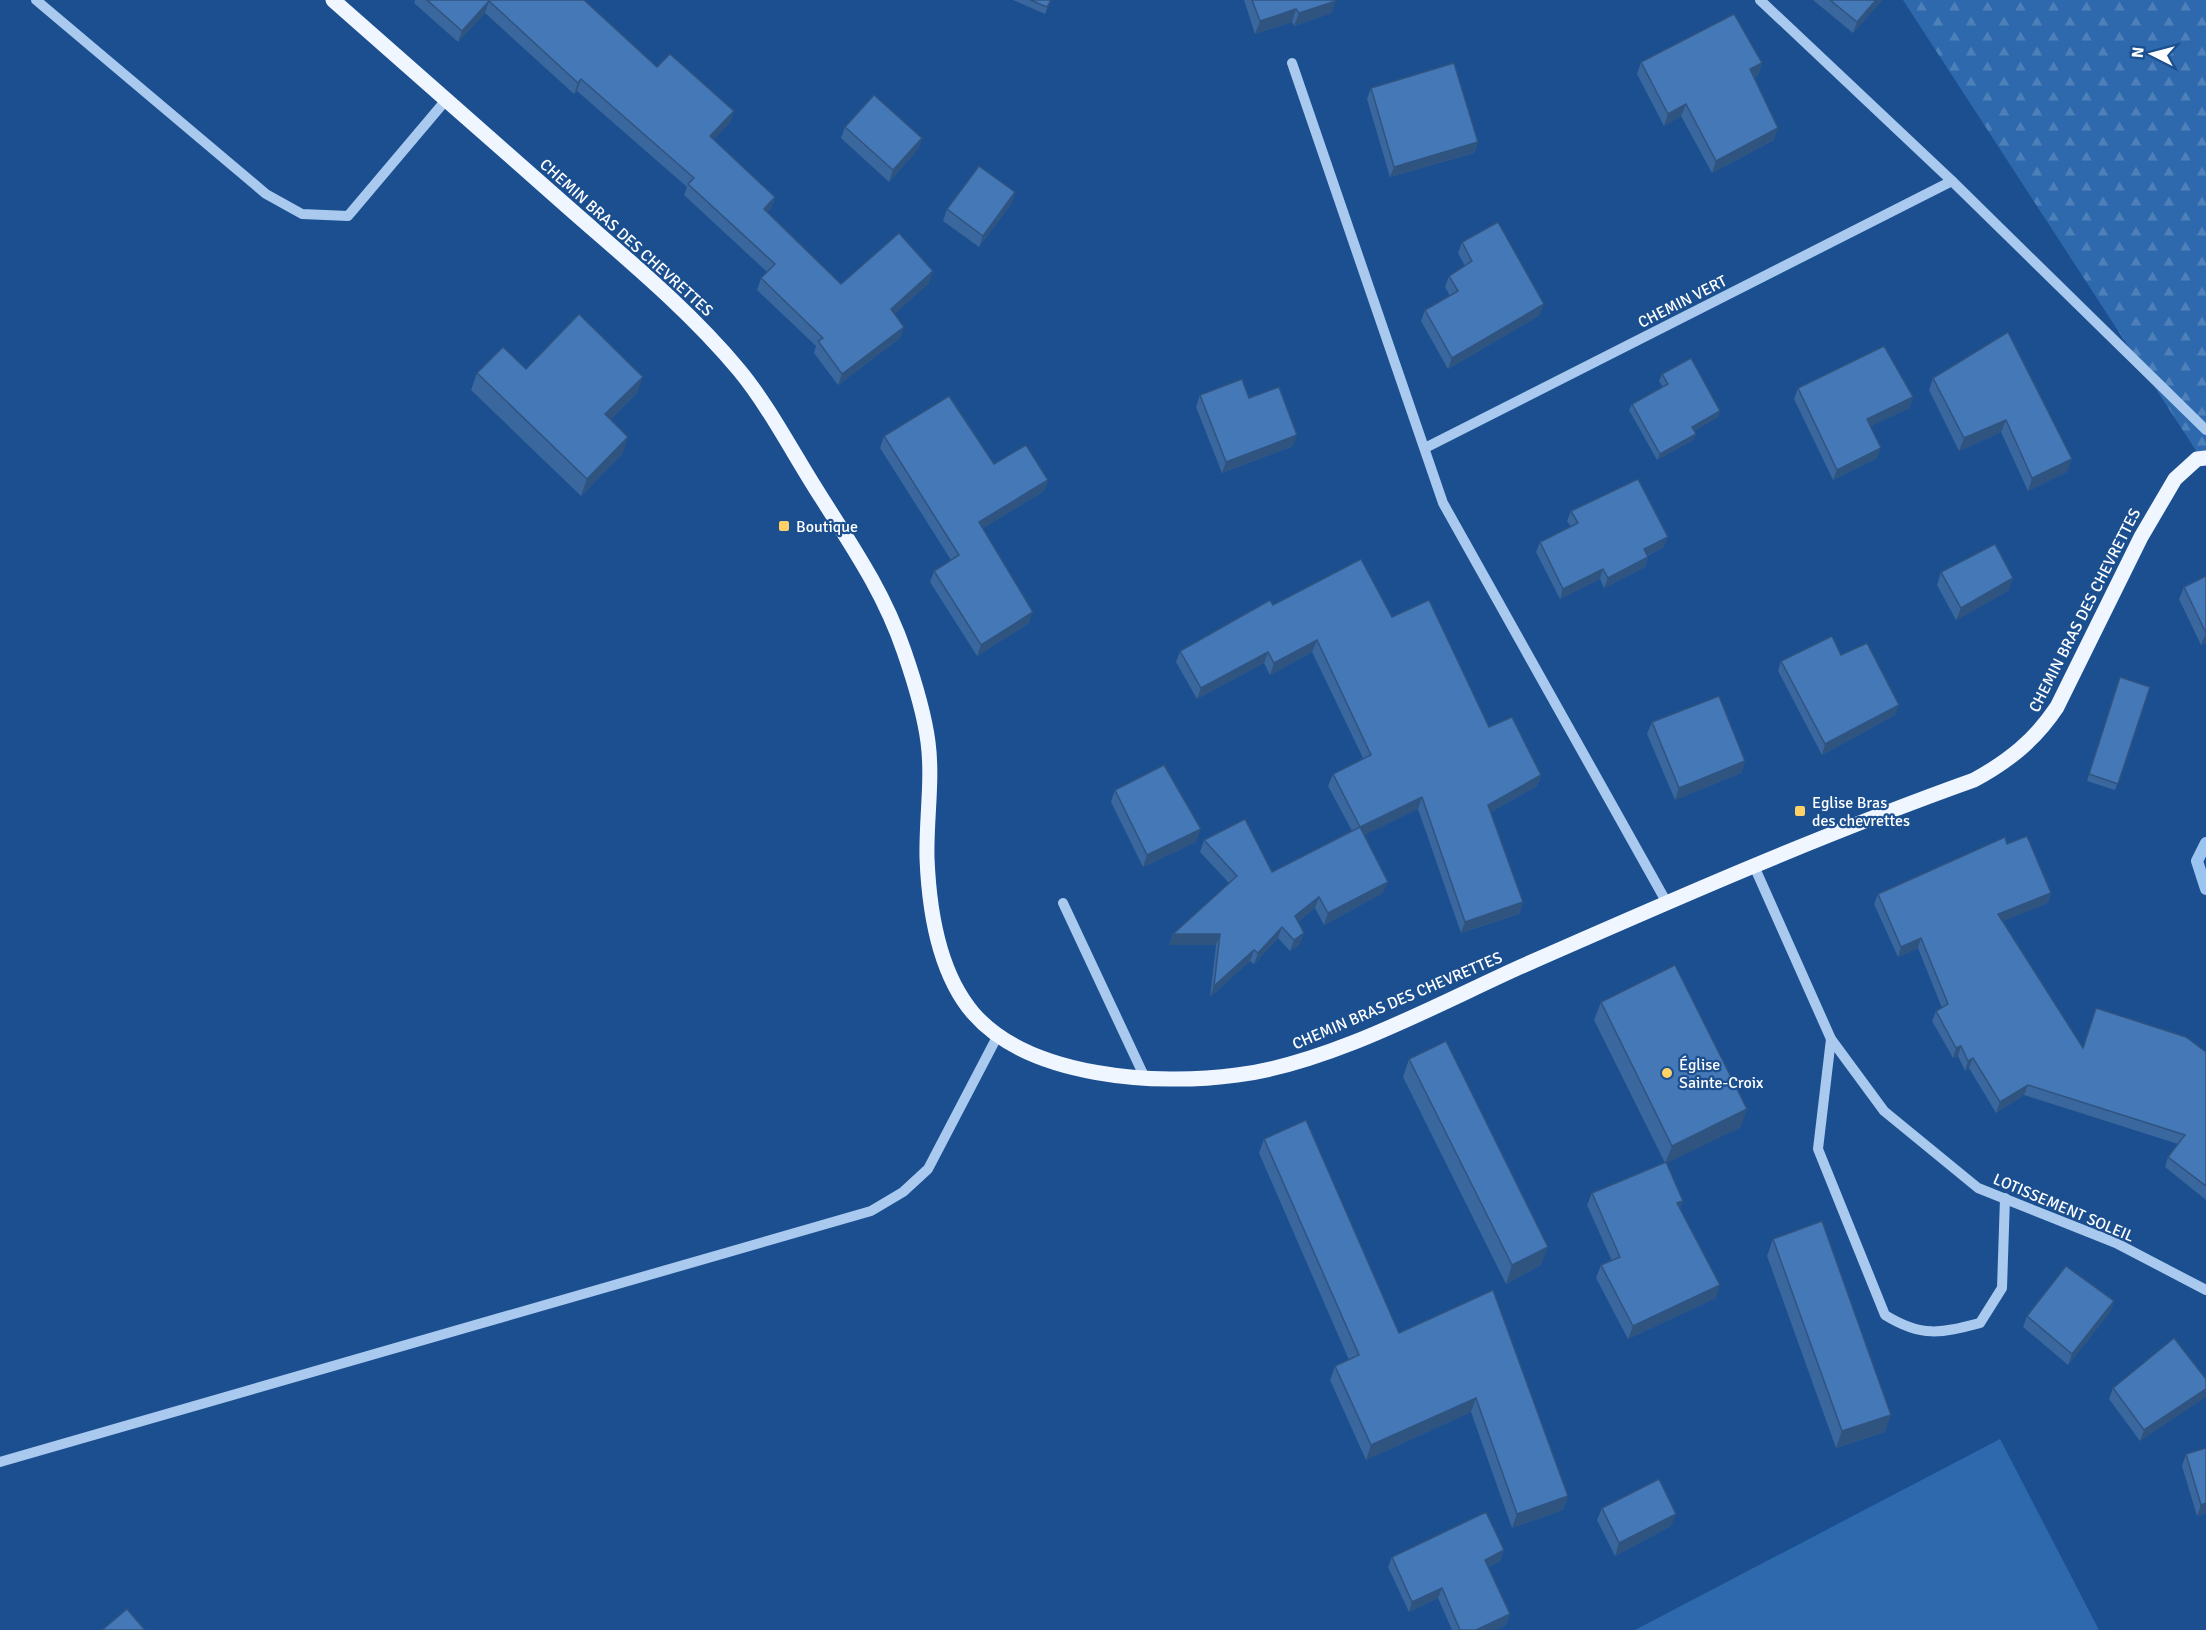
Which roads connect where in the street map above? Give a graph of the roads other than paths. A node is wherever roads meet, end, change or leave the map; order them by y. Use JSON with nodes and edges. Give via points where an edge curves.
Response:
{"nodes":[{"id":1,"x":36,"y":0,"type":"edge"},
{"id":2,"x":333,"y":0,"type":"edge"},
{"id":3,"x":1760,"y":0,"type":"edge"},
{"id":4,"x":1292,"y":63,"type":"dead end"},
{"id":5,"x":446,"y":99,"type":"junction"},
{"id":6,"x":1952,"y":181,"type":"junction"},
{"id":7,"x":2206,"y":430,"type":"edge"},
{"id":8,"x":1425,"y":448,"type":"junction"},
{"id":9,"x":2206,"y":458,"type":"edge"},
{"id":10,"x":1754,"y":866,"type":"junction"},
{"id":11,"x":1063,"y":903,"type":"dead end"},
{"id":12,"x":1667,"y":903,"type":"junction"},
{"id":13,"x":998,"y":1035,"type":"junction"},
{"id":14,"x":1830,"y":1039,"type":"junction"},
{"id":15,"x":1145,"y":1078,"type":"junction"},
{"id":16,"x":2006,"y":1198,"type":"junction"},
{"id":17,"x":2206,"y":1290,"type":"edge"},
{"id":18,"x":0,"y":1462,"type":"edge"}],
"edges":[{"from":1,"to":5,"type":"street","via":[[266,194],[302,214],[348,216]]},
{"from":2,"to":5,"type":"main road","name":"CHEMIN BRAS DES CHEVRETTES"},
{"from":3,"to":6,"type":"street"},
{"from":4,"to":8,"type":"street"},
{"from":5,"to":13,"type":"main road","name":"CHEMIN BRAS DES CHEVRETTES","via":[[682,307],[743,374],[877,585],[904,650],[928,742],[927,860],[936,932],[953,982],[973,1012]]},
{"from":6,"to":7,"type":"street"},
{"from":6,"to":8,"type":"street","name":"CHEMIN VERT"},
{"from":8,"to":12,"type":"street","via":[[1443,503]]},
{"from":9,"to":10,"type":"main road","name":"CHEMIN BRAS DES CHEVRETTES","via":[[2197,459],[2175,478],[2141,537],[2057,707],[2019,752],[1974,780]]},
{"from":10,"to":12,"type":"main road","name":"CHEMIN BRAS DES CHEVRETTES"},
{"from":10,"to":14,"type":"street","name":"LOTISSEMENT SOLEIL"},
{"from":11,"to":15,"type":"street"},
{"from":12,"to":15,"type":"main road","name":"CHEMIN BRAS DES CHEVRETTES","via":[[1299,1062],[1239,1075]]},
{"from":13,"to":15,"type":"main road","name":"CHEMIN BRAS DES CHEVRETTES","via":[[1024,1050],[1075,1068]]},
{"from":13,"to":18,"type":"street","via":[[928,1169],[903,1192],[871,1211]]},
{"from":14,"to":16,"type":"street","name":"LOTISSEMENT SOLEIL","via":[[1884,1111],[1978,1188]]},
{"from":14,"to":16,"type":"street","via":[[1818,1149],[1885,1316],[1903,1327],[1940,1334],[1980,1323],[2002,1288]]},
{"from":16,"to":17,"type":"street","name":"LOTISSEMENT SOLEIL","via":[[2116,1243]]}]}
